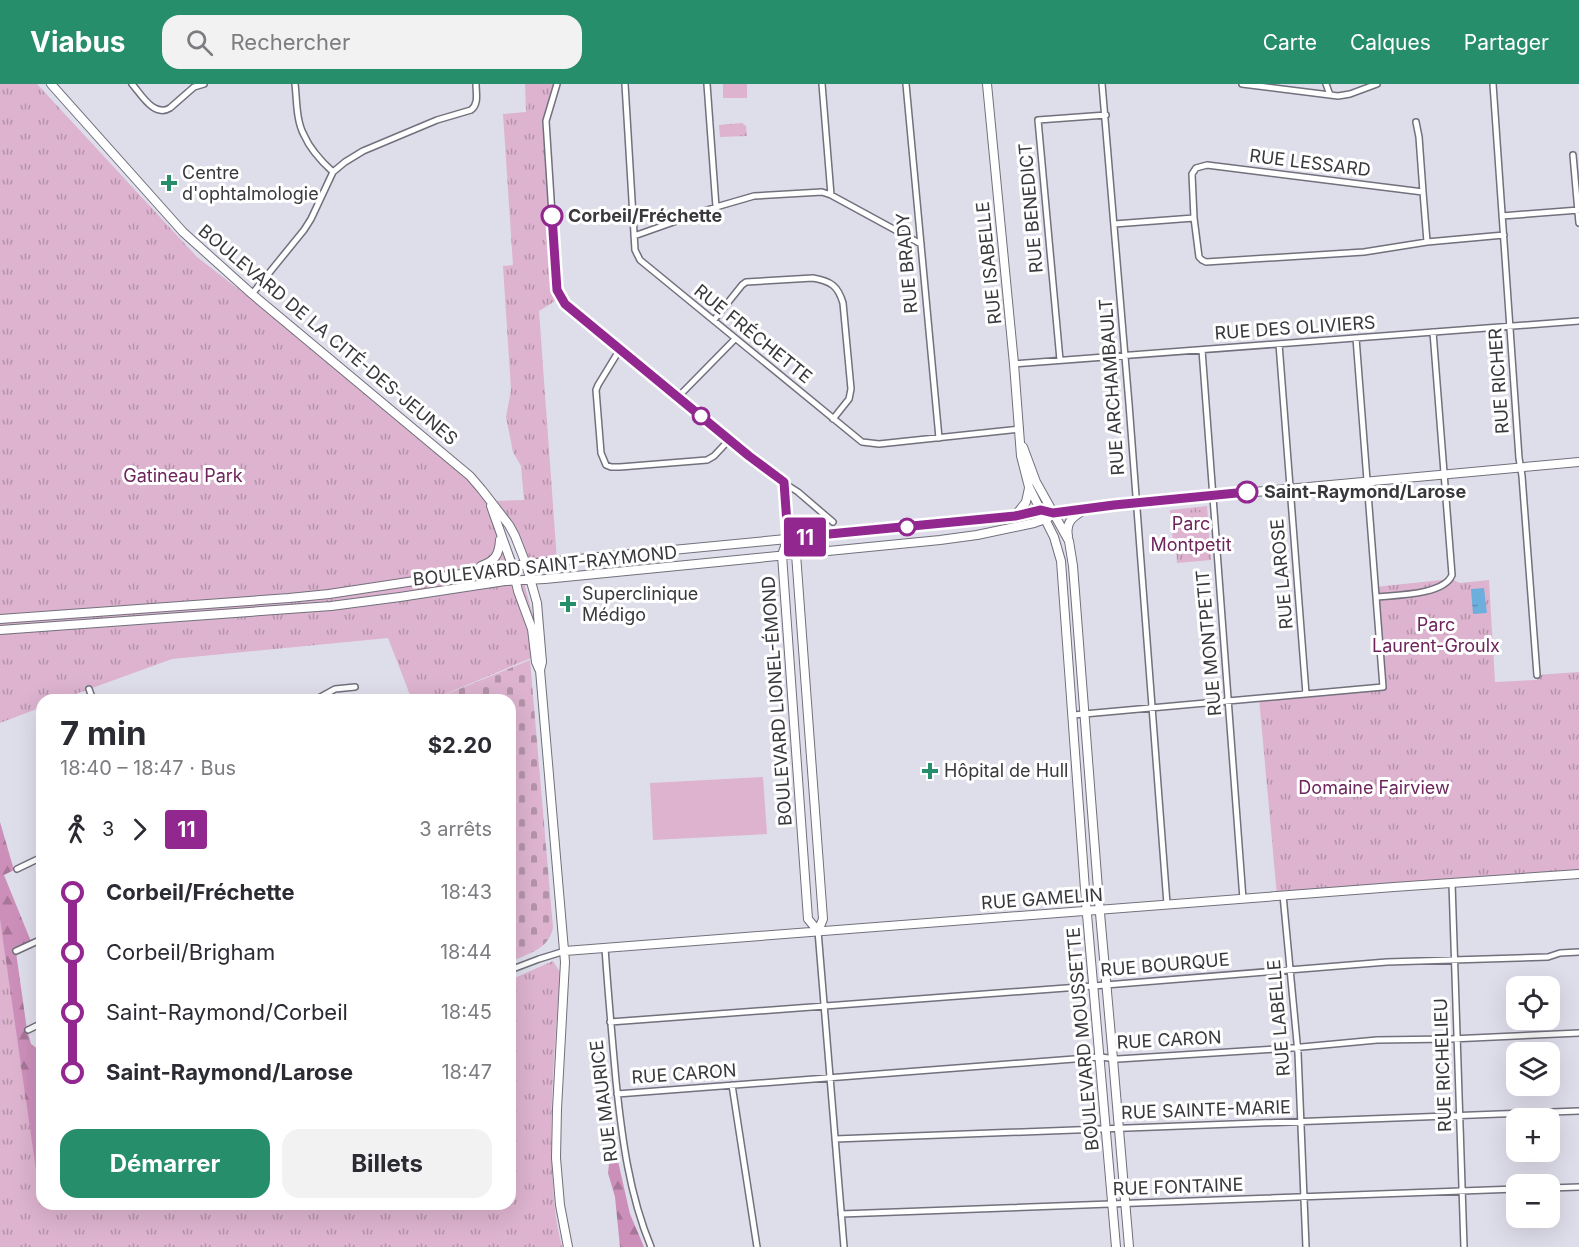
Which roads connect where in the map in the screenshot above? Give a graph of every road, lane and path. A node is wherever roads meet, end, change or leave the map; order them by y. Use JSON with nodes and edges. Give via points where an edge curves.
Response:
{"nodes":[{"id":1,"x":51,"y":84,"type":"edge"},
{"id":2,"x":132,"y":84,"type":"edge"},
{"id":3,"x":204,"y":84,"type":"edge"},
{"id":4,"x":295,"y":84,"type":"edge"},
{"id":5,"x":476,"y":84,"type":"edge"},
{"id":6,"x":557,"y":84,"type":"edge"},
{"id":7,"x":626,"y":84,"type":"edge"},
{"id":8,"x":708,"y":84,"type":"edge"},
{"id":9,"x":822,"y":84,"type":"edge"},
{"id":10,"x":906,"y":84,"type":"edge"},
{"id":11,"x":987,"y":84,"type":"edge"},
{"id":12,"x":1102,"y":84,"type":"edge"},
{"id":13,"x":1242,"y":84,"type":"edge"},
{"id":14,"x":1326,"y":84,"type":"edge"},
{"id":15,"x":1377,"y":84,"type":"edge"},
{"id":16,"x":1492,"y":84,"type":"edge"},
{"id":17,"x":1330,"y":95,"type":"junction"},
{"id":18,"x":1106,"y":115,"type":"junction"},
{"id":19,"x":1416,"y":122,"type":"dead end"},
{"id":20,"x":1573,"y":154,"type":"dead end"},
{"id":21,"x":333,"y":172,"type":"junction"},
{"id":22,"x":1423,"y":192,"type":"junction"},
{"id":23,"x":831,"y":195,"type":"junction"},
{"id":24,"x":716,"y":207,"type":"junction"},
{"id":25,"x":1579,"y":210,"type":"edge"},
{"id":26,"x":1502,"y":216,"type":"junction"},
{"id":27,"x":1194,"y":218,"type":"junction"},
{"id":28,"x":1579,"y":223,"type":"edge"},
{"id":29,"x":1114,"y":224,"type":"junction"},
{"id":30,"x":1504,"y":235,"type":"junction"},
{"id":31,"x":634,"y":236,"type":"junction"},
{"id":32,"x":1427,"y":242,"type":"junction"},
{"id":33,"x":921,"y":244,"type":"junction"},
{"id":34,"x":252,"y":294,"type":"junction"},
{"id":35,"x":714,"y":320,"type":"junction"},
{"id":36,"x":1579,"y":321,"type":"edge"},
{"id":37,"x":1510,"y":327,"type":"junction"},
{"id":38,"x":1433,"y":332,"type":"junction"},
{"id":39,"x":1356,"y":338,"type":"junction"},
{"id":40,"x":735,"y":339,"type":"junction"},
{"id":41,"x":1279,"y":344,"type":"junction"},
{"id":42,"x":620,"y":349,"type":"junction"},
{"id":43,"x":1202,"y":350,"type":"junction"},
{"id":44,"x":1124,"y":356,"type":"junction"},
{"id":45,"x":1060,"y":360,"type":"junction"},
{"id":46,"x":1014,"y":364,"type":"junction"},
{"id":47,"x":678,"y":397,"type":"junction"},
{"id":48,"x":833,"y":419,"type":"junction"},
{"id":49,"x":1020,"y":429,"type":"junction"},
{"id":50,"x":939,"y":438,"type":"junction"},
{"id":51,"x":729,"y":440,"type":"junction"},
{"id":52,"x":1021,"y":440,"type":"junction"},
{"id":53,"x":1579,"y":462,"type":"edge"},
{"id":54,"x":1520,"y":467,"type":"junction"},
{"id":55,"x":1443,"y":474,"type":"junction"},
{"id":56,"x":1367,"y":481,"type":"junction"},
{"id":57,"x":784,"y":482,"type":"junction"},
{"id":58,"x":1029,"y":487,"type":"junction"},
{"id":59,"x":1290,"y":488,"type":"junction"},
{"id":60,"x":1212,"y":495,"type":"junction"},
{"id":61,"x":489,"y":501,"type":"junction"},
{"id":62,"x":1136,"y":502,"type":"junction"},
{"id":63,"x":1087,"y":508,"type":"junction"},
{"id":64,"x":1041,"y":510,"type":"junction"},
{"id":65,"x":1053,"y":513,"type":"junction"},
{"id":66,"x":1015,"y":516,"type":"junction"},
{"id":67,"x":1045,"y":520,"type":"junction"},
{"id":68,"x":832,"y":522,"type":"dead end"},
{"id":69,"x":500,"y":535,"type":"junction"},
{"id":70,"x":788,"y":538,"type":"junction"},
{"id":71,"x":1069,"y":542,"type":"junction"},
{"id":72,"x":796,"y":554,"type":"junction"},
{"id":73,"x":782,"y":555,"type":"junction"},
{"id":74,"x":526,"y":564,"type":"junction"},
{"id":75,"x":512,"y":566,"type":"junction"},
{"id":76,"x":467,"y":572,"type":"junction"},
{"id":77,"x":531,"y":579,"type":"junction"},
{"id":78,"x":516,"y":580,"type":"junction"},
{"id":79,"x":1376,"y":597,"type":"junction"},
{"id":80,"x":0,"y":619,"type":"edge"},
{"id":81,"x":0,"y":630,"type":"edge"},
{"id":82,"x":540,"y":670,"type":"junction"},
{"id":83,"x":1537,"y":675,"type":"dead end"},
{"id":84,"x":355,"y":687,"type":"dead end"},
{"id":85,"x":89,"y":689,"type":"dead end"},
{"id":86,"x":91,"y":694,"type":"edge"},
{"id":87,"x":326,"y":694,"type":"edge"},
{"id":88,"x":1306,"y":694,"type":"junction"},
{"id":89,"x":1229,"y":701,"type":"junction"},
{"id":90,"x":1152,"y":707,"type":"junction"},
{"id":91,"x":1084,"y":713,"type":"junction"},
{"id":92,"x":1073,"y":715,"type":"junction"},
{"id":93,"x":36,"y":860,"type":"edge"},
{"id":94,"x":16,"y":869,"type":"dead end"},
{"id":95,"x":1579,"y":874,"type":"edge"},
{"id":96,"x":1452,"y":883,"type":"junction"},
{"id":97,"x":1283,"y":895,"type":"junction"},
{"id":98,"x":1243,"y":898,"type":"junction"},
{"id":99,"x":1167,"y":904,"type":"junction"},
{"id":100,"x":1099,"y":909,"type":"junction"},
{"id":101,"x":1086,"y":910,"type":"junction"},
{"id":102,"x":818,"y":931,"type":"junction"},
{"id":103,"x":36,"y":942,"type":"edge"},
{"id":104,"x":604,"y":948,"type":"junction"},
{"id":105,"x":16,"y":951,"type":"dead end"},
{"id":106,"x":565,"y":951,"type":"junction"},
{"id":107,"x":1579,"y":952,"type":"edge"},
{"id":108,"x":1455,"y":960,"type":"junction"},
{"id":109,"x":516,"y":968,"type":"edge"},
{"id":110,"x":1290,"y":970,"type":"junction"},
{"id":111,"x":1106,"y":985,"type":"junction"},
{"id":112,"x":1093,"y":986,"type":"junction"},
{"id":113,"x":825,"y":1006,"type":"junction"},
{"id":114,"x":610,"y":1022,"type":"junction"},
{"id":115,"x":36,"y":1026,"type":"edge"},
{"id":116,"x":28,"y":1030,"type":"dead end"},
{"id":117,"x":1579,"y":1034,"type":"edge"},
{"id":118,"x":1457,"y":1038,"type":"junction"},
{"id":119,"x":1297,"y":1047,"type":"junction"},
{"id":120,"x":1100,"y":1057,"type":"junction"},
{"id":121,"x":1113,"y":1059,"type":"junction"},
{"id":122,"x":831,"y":1077,"type":"junction"},
{"id":123,"x":732,"y":1085,"type":"junction"},
{"id":124,"x":617,"y":1094,"type":"junction"},
{"id":125,"x":1579,"y":1111,"type":"edge"},
{"id":126,"x":1460,"y":1115,"type":"junction"},
{"id":127,"x":1302,"y":1121,"type":"junction"},
{"id":128,"x":1106,"y":1129,"type":"junction"},
{"id":129,"x":1119,"y":1129,"type":"junction"},
{"id":130,"x":835,"y":1139,"type":"junction"},
{"id":131,"x":1579,"y":1187,"type":"edge"},
{"id":132,"x":1560,"y":1188,"type":"edge"},
{"id":133,"x":1506,"y":1190,"type":"edge"},
{"id":134,"x":1462,"y":1192,"type":"junction"},
{"id":135,"x":1303,"y":1198,"type":"junction"},
{"id":136,"x":1113,"y":1204,"type":"junction"},
{"id":137,"x":1126,"y":1204,"type":"junction"},
{"id":138,"x":841,"y":1214,"type":"junction"},
{"id":139,"x":568,"y":1247,"type":"edge"},
{"id":140,"x":651,"y":1247,"type":"edge"},
{"id":141,"x":757,"y":1247,"type":"edge"},
{"id":142,"x":844,"y":1247,"type":"edge"},
{"id":143,"x":1116,"y":1247,"type":"edge"},
{"id":144,"x":1129,"y":1247,"type":"edge"},
{"id":145,"x":1306,"y":1247,"type":"edge"},
{"id":146,"x":1464,"y":1247,"type":"edge"}],
"edges":[{"from":1,"to":34,"type":"street","name":"BOULEVARD DE LA CITÉ-DES-JEUNES","via":[[183,232]]},
{"from":2,"to":3,"type":"street","via":[[161,111]]},
{"from":4,"to":21,"type":"street","via":[[303,135]]},
{"from":5,"to":21,"type":"street","via":[[476,102],[471,110],[436,120],[363,152]]},
{"from":6,"to":42,"type":"street","via":[[546,121],[557,290],[571,310]]},
{"from":7,"to":31,"type":"street","name":"RUE FRÉCHETTE"},
{"from":8,"to":24,"type":"street"},
{"from":9,"to":23,"type":"street"},
{"from":10,"to":33,"type":"street","name":"RUE BRADY"},
{"from":11,"to":46,"type":"street","name":"RUE ISABELLE"},
{"from":12,"to":18,"type":"street","name":"RUE ARCHAMBAULT"},
{"from":13,"to":17,"type":"street"},
{"from":14,"to":17,"type":"street"},
{"from":15,"to":17,"type":"street","via":[[1345,95]]},
{"from":16,"to":26,"type":"street","name":"RUE RICHER"},
{"from":18,"to":29,"type":"street","name":"RUE ARCHAMBAULT"},
{"from":18,"to":45,"type":"street","name":"RUE BENEDICT","via":[[1038,120]]},
{"from":19,"to":22,"type":"street"},
{"from":20,"to":25,"type":"street"},
{"from":21,"to":34,"type":"street","via":[[311,219]]},
{"from":22,"to":27,"type":"street","name":"RUE LESSARD","via":[[1207,165],[1196,168],[1192,174]]},
{"from":22,"to":32,"type":"street"},
{"from":23,"to":24,"type":"street","via":[[763,195]]},
{"from":23,"to":33,"type":"street"},
{"from":24,"to":31,"type":"street"},
{"from":25,"to":26,"type":"street"},
{"from":25,"to":28,"type":"street"},
{"from":26,"to":30,"type":"street","name":"RUE RICHER"},
{"from":27,"to":29,"type":"street"},
{"from":27,"to":32,"type":"street","name":"RUE LESSARD","via":[[1199,257],[1206,262],[1376,250]]},
{"from":29,"to":44,"type":"street","name":"RUE ARCHAMBAULT"},
{"from":30,"to":32,"type":"street","name":"RUE LESSARD"},
{"from":30,"to":37,"type":"street","name":"RUE RICHER"},
{"from":31,"to":35,"type":"street","name":"RUE FRÉCHETTE","via":[[640,260]]},
{"from":33,"to":50,"type":"street","name":"RUE BRADY"},
{"from":34,"to":61,"type":"street","name":"BOULEVARD DE LA CITÉ-DES-JEUNES","via":[[470,476]]},
{"from":35,"to":40,"type":"street","name":"RUE FRÉCHETTE"},
{"from":35,"to":48,"type":"street","via":[[746,282],[813,278],[836,287],[843,303],[851,389],[849,399]]},
{"from":36,"to":37,"type":"street","name":"RUE DES OLIVIERS"},
{"from":37,"to":38,"type":"street","name":"RUE DES OLIVIERS"},
{"from":37,"to":54,"type":"street","name":"RUE RICHER"},
{"from":38,"to":39,"type":"street","name":"RUE DES OLIVIERS"},
{"from":38,"to":55,"type":"street"},
{"from":39,"to":41,"type":"street","name":"RUE DES OLIVIERS"},
{"from":39,"to":56,"type":"street"},
{"from":40,"to":47,"type":"street"},
{"from":40,"to":48,"type":"street","name":"RUE FRÉCHETTE"},
{"from":41,"to":43,"type":"street","name":"RUE DES OLIVIERS"},
{"from":41,"to":59,"type":"street","name":"RUE LAROSE"},
{"from":42,"to":47,"type":"street"},
{"from":42,"to":51,"type":"street","via":[[596,390],[606,465],[707,460]]},
{"from":43,"to":44,"type":"street","name":"RUE DES OLIVIERS"},
{"from":43,"to":60,"type":"street","name":"RUE MONTPETIT"},
{"from":44,"to":45,"type":"street","name":"RUE DES OLIVIERS"},
{"from":44,"to":62,"type":"street","name":"RUE ARCHAMBAULT"},
{"from":45,"to":46,"type":"street","name":"RUE DES OLIVIERS"},
{"from":46,"to":49,"type":"street","name":"RUE ISABELLE"},
{"from":47,"to":51,"type":"street"},
{"from":48,"to":50,"type":"street","name":"RUE FRÉCHETTE","via":[[868,444]]},
{"from":49,"to":50,"type":"street","name":"RUE FRÉCHETTE"},
{"from":49,"to":52,"type":"street","name":"RUE ISABELLE"},
{"from":51,"to":57,"type":"street"},
{"from":52,"to":58,"type":"street","name":"RUE ISABELLE"},
{"from":52,"to":65,"type":"street","name":"RUE ISABELLE","via":[[1036,482]]},
{"from":53,"to":54,"type":"street","name":"BOULEVARD SAINT-RAYMOND"},
{"from":54,"to":55,"type":"street","name":"BOULEVARD SAINT-RAYMOND"},
{"from":54,"to":83,"type":"street","name":"RUE RICHER"},
{"from":55,"to":56,"type":"street","name":"BOULEVARD SAINT-RAYMOND"},
{"from":55,"to":79,"type":"street","via":[[1451,579],[1431,591]]},
{"from":56,"to":59,"type":"street","name":"BOULEVARD SAINT-RAYMOND"},
{"from":56,"to":79,"type":"street"},
{"from":57,"to":68,"type":"street"},
{"from":57,"to":70,"type":"street"},
{"from":58,"to":64,"type":"street","name":"RUE ISABELLE"},
{"from":58,"to":66,"type":"street","via":[[1026,502]]},
{"from":59,"to":60,"type":"street","name":"BOULEVARD SAINT-RAYMOND"},
{"from":59,"to":88,"type":"street","name":"RUE LAROSE"},
{"from":60,"to":62,"type":"street","name":"BOULEVARD SAINT-RAYMOND"},
{"from":60,"to":89,"type":"street","name":"RUE MONTPETIT"},
{"from":61,"to":69,"type":"street","name":"BOULEVARD DE LA CITÉ-DES-JEUNES"},
{"from":61,"to":74,"type":"street","name":"BOULEVARD DE LA CITÉ-DES-JEUNES","via":[[509,525]]},
{"from":62,"to":63,"type":"street","name":"BOULEVARD SAINT-RAYMOND"},
{"from":62,"to":90,"type":"street","name":"RUE ARCHAMBAULT"},
{"from":63,"to":65,"type":"street","name":"BOULEVARD SAINT-RAYMOND"},
{"from":63,"to":71,"type":"street","via":[[1070,520]]},
{"from":64,"to":65,"type":"street","name":"BOULEVARD SAINT-RAYMOND"},
{"from":64,"to":66,"type":"street","name":"BOULEVARD SAINT-RAYMOND"},
{"from":64,"to":67,"type":"street","name":"BOULEVARD MOUSSETTE"},
{"from":65,"to":67,"type":"street","name":"BOULEVARD SAINT-RAYMOND"},
{"from":65,"to":71,"type":"street","name":"BOULEVARD MOUSSETTE"},
{"from":66,"to":70,"type":"street","name":"BOULEVARD SAINT-RAYMOND"},
{"from":67,"to":72,"type":"street","name":"BOULEVARD SAINT-RAYMOND","via":[[950,539]]},
{"from":67,"to":92,"type":"street","name":"BOULEVARD MOUSSETTE","via":[[1061,561]]},
{"from":69,"to":75,"type":"street","name":"BOULEVARD DE LA CITÉ-DES-JEUNES"},
{"from":69,"to":76,"type":"street","via":[[494,559]]},
{"from":70,"to":72,"type":"street","name":"BOULEVARD LIONEL-ÉMOND"},
{"from":70,"to":73,"type":"street","name":"BOULEVARD LIONEL-ÉMOND"},
{"from":70,"to":74,"type":"street","name":"BOULEVARD SAINT-RAYMOND"},
{"from":71,"to":91,"type":"street","name":"BOULEVARD MOUSSETTE"},
{"from":72,"to":73,"type":"street","name":"BOULEVARD SAINT-RAYMOND"},
{"from":72,"to":102,"type":"street","name":"BOULEVARD LIONEL-ÉMOND","via":[[823,919]]},
{"from":73,"to":77,"type":"street","name":"BOULEVARD SAINT-RAYMOND"},
{"from":73,"to":102,"type":"street","name":"BOULEVARD LIONEL-ÉMOND","via":[[808,919]]},
{"from":74,"to":75,"type":"street","name":"BOULEVARD SAINT-RAYMOND"},
{"from":74,"to":77,"type":"street","name":"BOULEVARD DE LA CITÉ-DES-JEUNES"},
{"from":75,"to":76,"type":"street","name":"BOULEVARD SAINT-RAYMOND"},
{"from":75,"to":78,"type":"street","name":"BOULEVARD DE LA CITÉ-DES-JEUNES"},
{"from":76,"to":80,"type":"street","name":"BOULEVARD SAINT-RAYMOND","via":[[329,594]]},
{"from":77,"to":78,"type":"street","name":"BOULEVARD SAINT-RAYMOND"},
{"from":77,"to":82,"type":"street","name":"BOULEVARD DE LA CITÉ-DES-JEUNES","via":[[537,603]]},
{"from":78,"to":81,"type":"street","name":"BOULEVARD SAINT-RAYMOND","via":[[332,606]]},
{"from":78,"to":82,"type":"street","name":"BOULEVARD DE LA CITÉ-DES-JEUNES"},
{"from":79,"to":88,"type":"street","via":[[1383,687]]},
{"from":82,"to":106,"type":"street","name":"BOULEVARD DE LA CITÉ-DES-JEUNES"},
{"from":84,"to":87,"type":"street"},
{"from":85,"to":86,"type":"street"},
{"from":88,"to":89,"type":"street"},
{"from":89,"to":90,"type":"street"},
{"from":89,"to":98,"type":"street","name":"RUE MONTPETIT"},
{"from":90,"to":91,"type":"street"},
{"from":90,"to":99,"type":"street","name":"RUE ARCHAMBAULT"},
{"from":91,"to":92,"type":"street"},
{"from":91,"to":100,"type":"street","name":"BOULEVARD MOUSSETTE"},
{"from":92,"to":101,"type":"street","name":"BOULEVARD MOUSSETTE"},
{"from":93,"to":94,"type":"street"},
{"from":95,"to":96,"type":"street","name":"RUE GAMELIN"},
{"from":96,"to":97,"type":"street","name":"RUE GAMELIN"},
{"from":96,"to":108,"type":"street","name":"RUE RICHELIEU"},
{"from":97,"to":98,"type":"street","name":"RUE GAMELIN"},
{"from":97,"to":110,"type":"street","name":"RUE LABELLE"},
{"from":98,"to":99,"type":"street","name":"RUE GAMELIN"},
{"from":99,"to":100,"type":"street","name":"RUE GAMELIN"},
{"from":100,"to":101,"type":"street","name":"RUE GAMELIN"},
{"from":100,"to":111,"type":"street","name":"BOULEVARD MOUSSETTE"},
{"from":101,"to":102,"type":"street","name":"RUE GAMELIN"},
{"from":101,"to":112,"type":"street","name":"BOULEVARD MOUSSETTE"},
{"from":102,"to":104,"type":"street","name":"RUE GAMELIN"},
{"from":102,"to":113,"type":"street","name":"BOULEVARD LIONEL-ÉMOND"},
{"from":103,"to":105,"type":"street"},
{"from":104,"to":106,"type":"street","name":"RUE GAMELIN"},
{"from":104,"to":114,"type":"street","name":"RUE MAURICE"},
{"from":106,"to":109,"type":"street","name":"RUE GAMELIN"},
{"from":106,"to":139,"type":"street","name":"BOULEVARD DE LA CITÉ-DES-JEUNES","via":[[556,1158]]},
{"from":107,"to":108,"type":"street","name":"RUE BOURQUE"},
{"from":108,"to":110,"type":"street","name":"RUE BOURQUE"},
{"from":108,"to":118,"type":"street","name":"RUE RICHELIEU"},
{"from":110,"to":111,"type":"street","name":"RUE BOURQUE"},
{"from":110,"to":119,"type":"street","name":"RUE LABELLE"},
{"from":111,"to":112,"type":"street","name":"RUE BOURQUE"},
{"from":111,"to":121,"type":"street","name":"BOULEVARD MOUSSETTE"},
{"from":112,"to":113,"type":"street","name":"RUE BOURQUE"},
{"from":112,"to":120,"type":"street","name":"BOULEVARD MOUSSETTE"},
{"from":113,"to":114,"type":"street","name":"RUE BOURQUE"},
{"from":113,"to":122,"type":"street","name":"BOULEVARD LIONEL-ÉMOND"},
{"from":114,"to":124,"type":"street","name":"RUE MAURICE"},
{"from":115,"to":116,"type":"street"},
{"from":117,"to":118,"type":"street","name":"RUE CARON"},
{"from":118,"to":119,"type":"street","name":"RUE CARON"},
{"from":118,"to":126,"type":"street","name":"RUE RICHELIEU"},
{"from":119,"to":121,"type":"street","name":"RUE CARON"},
{"from":119,"to":127,"type":"street","name":"RUE LABELLE"},
{"from":120,"to":121,"type":"street","name":"RUE CARON"},
{"from":120,"to":122,"type":"street","name":"RUE CARON"},
{"from":120,"to":128,"type":"street","name":"BOULEVARD MOUSSETTE"},
{"from":121,"to":129,"type":"street","name":"BOULEVARD MOUSSETTE"},
{"from":122,"to":123,"type":"street","name":"RUE CARON"},
{"from":122,"to":130,"type":"street","name":"BOULEVARD LIONEL-ÉMOND"},
{"from":123,"to":124,"type":"street","name":"RUE CARON"},
{"from":123,"to":141,"type":"street"},
{"from":124,"to":140,"type":"street","name":"RUE MAURICE","via":[[628,1172]]},
{"from":125,"to":126,"type":"street","name":"RUE SAINTE-MARIE"},
{"from":126,"to":127,"type":"street","name":"RUE SAINTE-MARIE"},
{"from":126,"to":134,"type":"street","name":"RUE RICHELIEU"},
{"from":127,"to":129,"type":"street","name":"RUE SAINTE-MARIE"},
{"from":127,"to":135,"type":"street","name":"RUE LABELLE"},
{"from":128,"to":129,"type":"street","name":"RUE SAINTE-MARIE"},
{"from":128,"to":130,"type":"street","name":"RUE SAINTE-MARIE"},
{"from":128,"to":136,"type":"street","name":"BOULEVARD MOUSSETTE"},
{"from":129,"to":137,"type":"street","name":"BOULEVARD MOUSSETTE"},
{"from":130,"to":138,"type":"street","name":"BOULEVARD LIONEL-ÉMOND"},
{"from":131,"to":132,"type":"street"},
{"from":133,"to":134,"type":"street","name":"RUE FONTAINE"},
{"from":134,"to":135,"type":"street","name":"RUE FONTAINE"},
{"from":134,"to":146,"type":"street","name":"RUE RICHELIEU"},
{"from":135,"to":137,"type":"street","name":"RUE FONTAINE"},
{"from":135,"to":145,"type":"street","name":"RUE LABELLE"},
{"from":136,"to":137,"type":"street","name":"RUE FONTAINE"},
{"from":136,"to":138,"type":"street","name":"RUE FONTAINE"},
{"from":136,"to":143,"type":"street","name":"BOULEVARD MOUSSETTE"},
{"from":137,"to":144,"type":"street","name":"BOULEVARD MOUSSETTE"},
{"from":138,"to":142,"type":"street","name":"BOULEVARD LIONEL-ÉMOND"}]}
